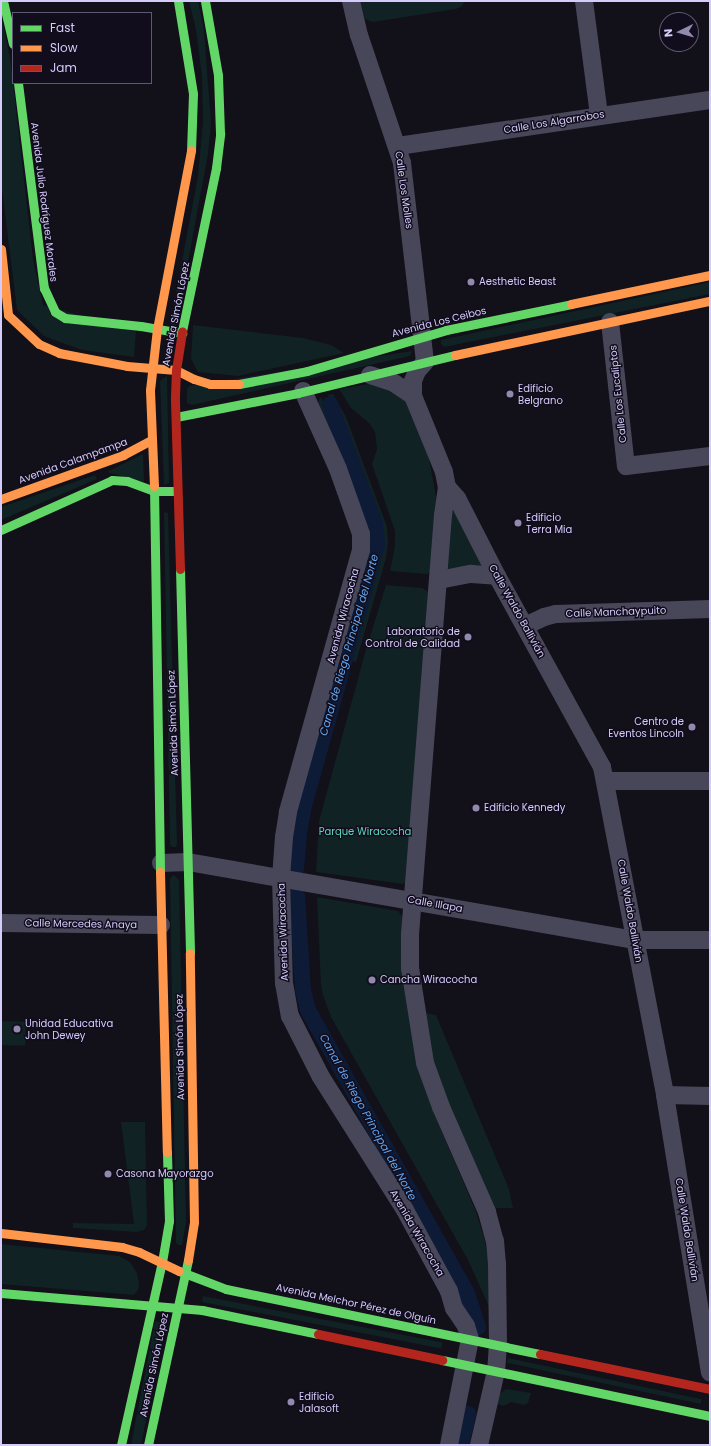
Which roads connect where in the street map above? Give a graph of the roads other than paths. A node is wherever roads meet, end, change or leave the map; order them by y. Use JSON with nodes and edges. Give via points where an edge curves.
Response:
{"nodes":[{"id":1,"x":3,"y":1,"type":"edge"},
{"id":2,"x":178,"y":1,"type":"edge"},
{"id":3,"x":206,"y":1,"type":"edge"},
{"id":4,"x":351,"y":1,"type":"edge"},
{"id":5,"x":584,"y":1,"type":"edge"},
{"id":6,"x":12,"y":40,"type":"edge"},
{"id":7,"x":18,"y":84,"type":"edge"},
{"id":8,"x":710,"y":100,"type":"edge"},
{"id":9,"x":599,"y":115,"type":"junction"},
{"id":10,"x":398,"y":146,"type":"junction"},
{"id":11,"x":1,"y":249,"type":"edge"},
{"id":12,"x":2,"y":270,"type":"edge"},
{"id":13,"x":710,"y":275,"type":"edge"},
{"id":14,"x":710,"y":301,"type":"edge"},
{"id":15,"x":4,"y":313,"type":"edge"},
{"id":16,"x":610,"y":322,"type":"junction"},
{"id":17,"x":157,"y":329,"type":"junction"},
{"id":18,"x":182,"y":333,"type":"junction"},
{"id":19,"x":423,"y":336,"type":"junction"},
{"id":20,"x":426,"y":362,"type":"junction"},
{"id":21,"x":151,"y":367,"type":"junction"},
{"id":22,"x":176,"y":370,"type":"junction"},
{"id":23,"x":370,"y":375,"type":"junction"},
{"id":24,"x":303,"y":391,"type":"junction"},
{"id":25,"x":413,"y":396,"type":"junction"},
{"id":26,"x":176,"y":417,"type":"junction"},
{"id":27,"x":151,"y":440,"type":"junction"},
{"id":28,"x":710,"y":456,"type":"edge"},
{"id":29,"x":102,"y":473,"type":"junction"},
{"id":30,"x":447,"y":487,"type":"junction"},
{"id":31,"x":154,"y":491,"type":"junction"},
{"id":32,"x":177,"y":491,"type":"junction"},
{"id":33,"x":1,"y":499,"type":"edge"},
{"id":34,"x":1,"y":530,"type":"edge"},
{"id":35,"x":498,"y":576,"type":"junction"},
{"id":36,"x":439,"y":580,"type":"junction"},
{"id":37,"x":710,"y":610,"type":"edge"},
{"id":38,"x":525,"y":626,"type":"junction"},
{"id":39,"x":606,"y":781,"type":"junction"},
{"id":40,"x":710,"y":781,"type":"edge"},
{"id":41,"x":188,"y":862,"type":"junction"},
{"id":42,"x":161,"y":863,"type":"junction"},
{"id":43,"x":281,"y":878,"type":"junction"},
{"id":44,"x":413,"y":900,"type":"junction"},
{"id":45,"x":1,"y":923,"type":"edge"},
{"id":46,"x":161,"y":925,"type":"junction"},
{"id":47,"x":635,"y":940,"type":"junction"},
{"id":48,"x":710,"y":940,"type":"edge"},
{"id":49,"x":665,"y":1095,"type":"junction"},
{"id":50,"x":710,"y":1096,"type":"edge"},
{"id":51,"x":1,"y":1233,"type":"edge"},
{"id":52,"x":162,"y":1262,"type":"junction"},
{"id":53,"x":186,"y":1274,"type":"junction"},
{"id":54,"x":1,"y":1293,"type":"edge"},
{"id":55,"x":152,"y":1307,"type":"junction"},
{"id":56,"x":178,"y":1309,"type":"junction"},
{"id":57,"x":470,"y":1339,"type":"junction"},
{"id":58,"x":498,"y":1344,"type":"junction"},
{"id":59,"x":466,"y":1365,"type":"junction"},
{"id":60,"x":496,"y":1371,"type":"junction"},
{"id":61,"x":710,"y":1372,"type":"edge"},
{"id":62,"x":710,"y":1390,"type":"edge"},
{"id":63,"x":710,"y":1413,"type":"edge"},
{"id":64,"x":121,"y":1445,"type":"edge"},
{"id":65,"x":148,"y":1445,"type":"edge"},
{"id":66,"x":449,"y":1445,"type":"edge"},
{"id":67,"x":479,"y":1445,"type":"edge"}],
"edges":[{"from":1,"to":6,"type":"main road"},
{"from":2,"to":17,"type":"main road","name":"Avenida Simón López","via":[[190,68],[192,125],[184,194]]},
{"from":3,"to":18,"type":"main road","name":"Avenida Simón López","via":[[218,75],[220,133],[216,168]]},
{"from":4,"to":10,"type":"street","name":"Calle Los Molles","via":[[359,34]]},
{"from":5,"to":9,"type":"street"},
{"from":7,"to":17,"type":"main road","name":"Avenida Julio Rodríguez Morales","via":[[44,288],[48,300],[55,312],[65,318]]},
{"from":8,"to":9,"type":"street","name":"Calle Los Algarrobos"},
{"from":9,"to":10,"type":"street","name":"Calle Los Algarrobos"},
{"from":10,"to":19,"type":"street","name":"Calle Los Molles"},
{"from":11,"to":12,"type":"main road"},
{"from":12,"to":15,"type":"main road"},
{"from":13,"to":19,"type":"main road","name":"Avenida Los Ceibos"},
{"from":14,"to":16,"type":"main road"},
{"from":15,"to":21,"type":"main road","name":"Avenida Los Ceibos","via":[[39,344],[59,353],[127,366]]},
{"from":16,"to":20,"type":"main road"},
{"from":16,"to":28,"type":"street","name":"Calle Los Eucaliptos","via":[[626,466]]},
{"from":17,"to":18,"type":"main road","name":"Avenida Julio Rodríguez Morales"},
{"from":17,"to":21,"type":"main road","name":"Avenida Simón López"},
{"from":18,"to":22,"type":"main road","name":"Avenida Simón López"},
{"from":19,"to":20,"type":"street","name":"Calle Los Molles"},
{"from":19,"to":22,"type":"main road","name":"Avenida Los Ceibos","via":[[329,365],[247,384],[210,384]]},
{"from":20,"to":23,"type":"main road"},
{"from":20,"to":25,"type":"street","via":[[413,381]]},
{"from":21,"to":22,"type":"main road","name":"Avenida Los Ceibos"},
{"from":21,"to":27,"type":"main road","name":"Avenida Simón López"},
{"from":22,"to":26,"type":"main road","name":"Avenida Simón López"},
{"from":23,"to":24,"type":"main road"},
{"from":23,"to":25,"type":"street","via":[[394,383]]},
{"from":24,"to":26,"type":"main road"},
{"from":24,"to":43,"type":"street","name":"Avenida Wiracocha","via":[[338,469],[360,534],[361,550],[288,812]]},
{"from":25,"to":30,"type":"street","via":[[444,472]]},
{"from":26,"to":32,"type":"main road","name":"Avenida Simón López"},
{"from":27,"to":29,"type":"main road","name":"Avenida Calampampa","via":[[123,455]]},
{"from":27,"to":31,"type":"main road","name":"Avenida Simón López"},
{"from":29,"to":31,"type":"main road","name":"Avenida Calampampa","via":[[112,480],[127,481]]},
{"from":29,"to":33,"type":"main road","name":"Avenida Calampampa"},
{"from":29,"to":34,"type":"main road","name":"Avenida Calampampa"},
{"from":30,"to":35,"type":"street","name":"Calle Waldo Ballivián","via":[[457,498]]},
{"from":30,"to":36,"type":"street"},
{"from":31,"to":32,"type":"main road","name":"Avenida Calampampa"},
{"from":31,"to":42,"type":"main road","name":"Avenida Simón López"},
{"from":32,"to":41,"type":"main road","name":"Avenida Simón López"},
{"from":35,"to":36,"type":"street","via":[[471,574]]},
{"from":35,"to":38,"type":"street","name":"Calle Waldo Ballivián"},
{"from":36,"to":44,"type":"street"},
{"from":37,"to":38,"type":"street","name":"Calle Manchaypuito","via":[[556,614]]},
{"from":38,"to":39,"type":"street","name":"Calle Waldo Ballivián","via":[[602,767]]},
{"from":39,"to":40,"type":"street"},
{"from":39,"to":47,"type":"street","name":"Calle Waldo Ballivián"},
{"from":41,"to":42,"type":"street","name":"Calle Illapa"},
{"from":41,"to":43,"type":"street","name":"Calle Illapa"},
{"from":41,"to":53,"type":"main road","name":"Avenida Simón López","via":[[194,1222]]},
{"from":42,"to":46,"type":"main road","name":"Avenida Simón López"},
{"from":43,"to":44,"type":"street","name":"Calle Illapa"},
{"from":43,"to":57,"type":"street","name":"Avenida Wiracocha","via":[[284,983],[290,1016],[321,1077],[422,1240],[449,1291],[454,1308],[466,1326]]},
{"from":44,"to":47,"type":"street","name":"Calle Illapa"},
{"from":44,"to":58,"type":"street","via":[[410,968],[425,1063],[441,1107],[487,1212],[497,1264]]},
{"from":45,"to":46,"type":"street","name":"Calle Mercedes Anaya"},
{"from":46,"to":52,"type":"main road","name":"Avenida Simón López","via":[[169,1221]]},
{"from":47,"to":48,"type":"street","name":"Calle Illapa"},
{"from":47,"to":49,"type":"street","name":"Calle Waldo Ballivián"},
{"from":49,"to":50,"type":"street"},
{"from":49,"to":61,"type":"street","name":"Calle Waldo Ballivián"},
{"from":51,"to":52,"type":"main road","name":"Avenida Melchor Pérez de Olguín","via":[[122,1247]]},
{"from":52,"to":53,"type":"main road","name":"Avenida Melchor Pérez de Olguín"},
{"from":52,"to":55,"type":"main road","name":"Avenida Simón López"},
{"from":53,"to":56,"type":"main road","name":"Avenida Simón López"},
{"from":53,"to":57,"type":"main road","name":"Avenida Melchor Pérez de Olguín","via":[[226,1289]]},
{"from":54,"to":55,"type":"main road"},
{"from":55,"to":56,"type":"main road"},
{"from":55,"to":64,"type":"main road","name":"Avenida Simón López"},
{"from":56,"to":59,"type":"main road","via":[[215,1313]]},
{"from":56,"to":65,"type":"main road","name":"Avenida Simón López"},
{"from":57,"to":58,"type":"main road","name":"Avenida Melchor Pérez de Olguín"},
{"from":57,"to":59,"type":"street"},
{"from":58,"to":60,"type":"street"},
{"from":58,"to":62,"type":"main road","name":"Avenida Melchor Pérez de Olguín"},
{"from":59,"to":60,"type":"main road"},
{"from":59,"to":66,"type":"street"},
{"from":60,"to":63,"type":"main road"},
{"from":60,"to":67,"type":"street"}]}
